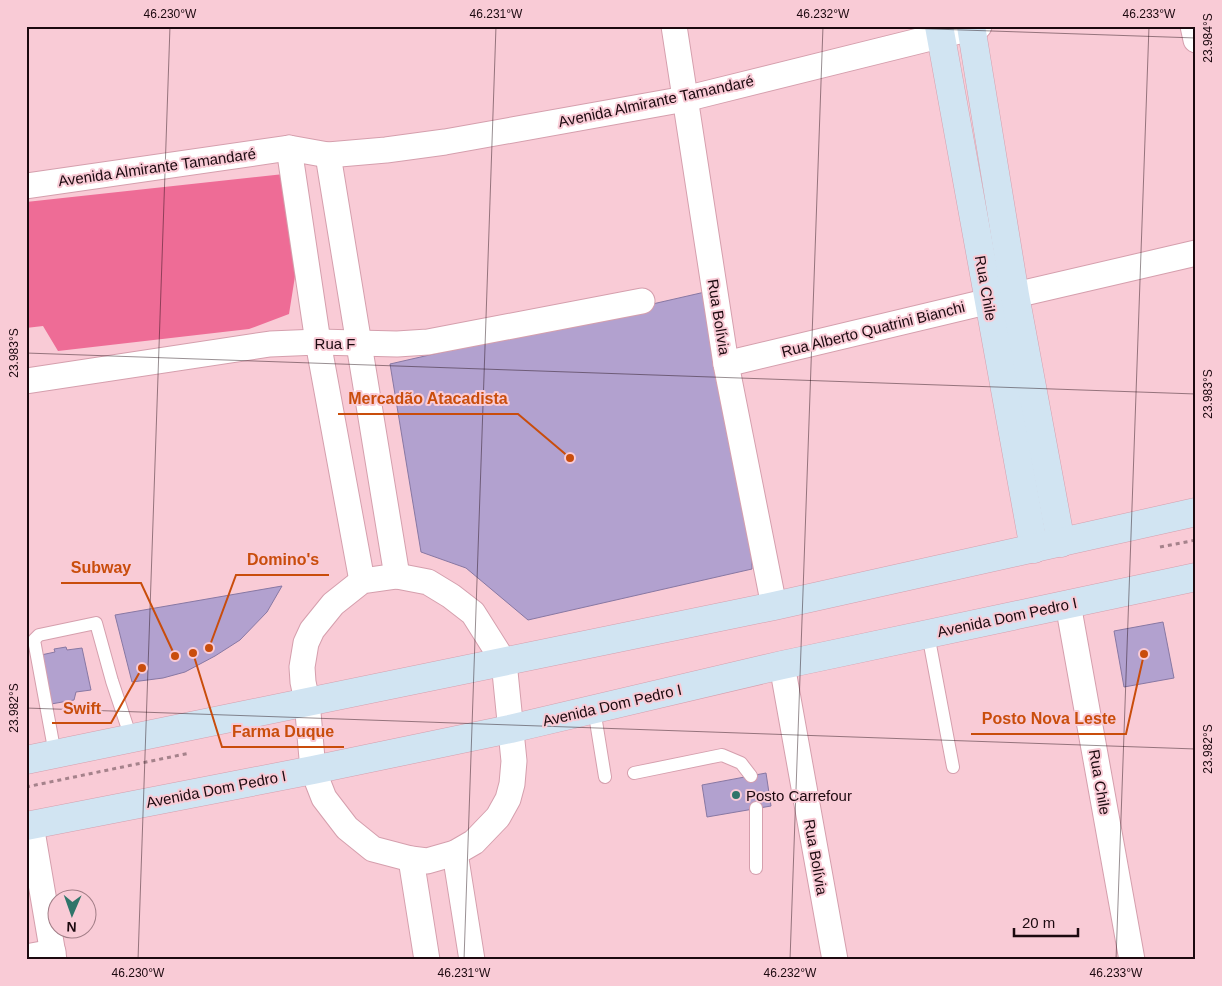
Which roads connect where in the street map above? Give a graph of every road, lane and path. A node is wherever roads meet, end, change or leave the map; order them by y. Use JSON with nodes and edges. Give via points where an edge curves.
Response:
{"nodes":[{"id":1,"x":674,"y":26,"type":"edge"},
{"id":2,"x":1193,"y":26,"type":"edge"},
{"id":3,"x":974,"y":27,"type":"edge"},
{"id":4,"x":940,"y":31,"type":"edge"},
{"id":5,"x":1196,"y":40,"type":"edge"},
{"id":6,"x":685,"y":99,"type":"junction"},
{"id":7,"x":288,"y":148,"type":"junction"},
{"id":8,"x":328,"y":155,"type":"junction"},
{"id":9,"x":26,"y":186,"type":"edge"},
{"id":10,"x":1196,"y":253,"type":"edge"},
{"id":11,"x":1015,"y":295,"type":"junction"},
{"id":12,"x":642,"y":301,"type":"dead end"},
{"id":13,"x":988,"y":301,"type":"junction"},
{"id":14,"x":318,"y":342,"type":"junction"},
{"id":15,"x":359,"y":343,"type":"junction"},
{"id":16,"x":726,"y":364,"type":"junction"},
{"id":17,"x":26,"y":381,"type":"edge"},
{"id":18,"x":1196,"y":512,"type":"edge"},
{"id":19,"x":1061,"y":543,"type":"junction"},
{"id":20,"x":1034,"y":549,"type":"junction"},
{"id":21,"x":397,"y":576,"type":"junction"},
{"id":22,"x":1196,"y":577,"type":"edge"},
{"id":23,"x":362,"y":582,"type":"junction"},
{"id":24,"x":1068,"y":604,"type":"junction"},
{"id":25,"x":774,"y":606,"type":"junction"},
{"id":26,"x":928,"y":634,"type":"junction"},
{"id":27,"x":504,"y":662,"type":"junction"},
{"id":28,"x":782,"y":665,"type":"junction"},
{"id":29,"x":307,"y":701,"type":"junction"},
{"id":30,"x":594,"y":708,"type":"junction"},
{"id":31,"x":510,"y":729,"type":"junction"},
{"id":32,"x":131,"y":738,"type":"junction"},
{"id":33,"x":55,"y":754,"type":"junction"},
{"id":34,"x":26,"y":760,"type":"edge"},
{"id":35,"x":954,"y":767,"type":"dead end"},
{"id":36,"x":313,"y":770,"type":"junction"},
{"id":37,"x":634,"y":773,"type":"dead end"},
{"id":38,"x":750,"y":776,"type":"dead end"},
{"id":39,"x":605,"y":777,"type":"dead end"},
{"id":40,"x":756,"y":808,"type":"dead end"},
{"id":41,"x":29,"y":826,"type":"edge"},
{"id":42,"x":455,"y":853,"type":"junction"},
{"id":43,"x":411,"y":860,"type":"junction"},
{"id":44,"x":756,"y":868,"type":"dead end"},
{"id":45,"x":54,"y":956,"type":"edge"},
{"id":46,"x":26,"y":957,"type":"edge"},
{"id":47,"x":428,"y":960,"type":"edge"},
{"id":48,"x":472,"y":960,"type":"edge"},
{"id":49,"x":835,"y":960,"type":"edge"},
{"id":50,"x":1132,"y":960,"type":"edge"}],
"edges":[{"from":1,"to":6,"type":"street","name":"Rua Bolívia"},
{"from":2,"to":5,"type":"street"},
{"from":3,"to":4,"type":"street","name":"Avenida Almirante Tamandaré"},
{"from":3,"to":11,"type":"main road","name":"Rua Chile"},
{"from":4,"to":6,"type":"street","name":"Avenida Almirante Tamandaré"},
{"from":4,"to":13,"type":"main road","name":"Rua Chile"},
{"from":6,"to":8,"type":"street","name":"Avenida Almirante Tamandaré","via":[[445,142]]},
{"from":6,"to":16,"type":"street","name":"Rua Bolívia"},
{"from":7,"to":8,"type":"street","name":"Avenida Almirante Tamandaré"},
{"from":7,"to":9,"type":"street","name":"Avenida Almirante Tamandaré"},
{"from":7,"to":14,"type":"street"},
{"from":8,"to":15,"type":"street"},
{"from":10,"to":11,"type":"street","name":"Rua Alberto Quatrini Bianchi"},
{"from":11,"to":13,"type":"street","name":"Rua Alberto Quatrini Bianchi"},
{"from":11,"to":19,"type":"main road","name":"Rua Chile"},
{"from":12,"to":15,"type":"street","name":"Rua F","via":[[428,342]]},
{"from":13,"to":16,"type":"street","name":"Rua Alberto Quatrini Bianchi"},
{"from":13,"to":20,"type":"main road","name":"Rua Chile"},
{"from":14,"to":15,"type":"street","name":"Rua F"},
{"from":14,"to":17,"type":"street","name":"Rua F","via":[[270,344]]},
{"from":14,"to":23,"type":"street"},
{"from":15,"to":21,"type":"street"},
{"from":16,"to":25,"type":"street","name":"Rua Bolívia"},
{"from":18,"to":19,"type":"main road"},
{"from":19,"to":20,"type":"main road"},
{"from":20,"to":25,"type":"main road"},
{"from":21,"to":23,"type":"street"},
{"from":21,"to":27,"type":"street","via":[[428,582],[473,613]]},
{"from":22,"to":24,"type":"main road","name":"Avenida Dom Pedro I"},
{"from":23,"to":29,"type":"street","via":[[333,604],[312,630],[302,668]]},
{"from":24,"to":26,"type":"main road","name":"Avenida Dom Pedro I"},
{"from":24,"to":50,"type":"street","name":"Rua Chile"},
{"from":25,"to":27,"type":"main road"},
{"from":26,"to":28,"type":"main road","name":"Avenida Dom Pedro I"},
{"from":26,"to":35,"type":"lane"},
{"from":27,"to":29,"type":"main road"},
{"from":27,"to":31,"type":"street"},
{"from":28,"to":30,"type":"main road","name":"Avenida Dom Pedro I"},
{"from":28,"to":49,"type":"street","name":"Rua Bolívia"},
{"from":29,"to":32,"type":"main road"},
{"from":29,"to":36,"type":"street"},
{"from":30,"to":31,"type":"main road","name":"Avenida Dom Pedro I"},
{"from":30,"to":39,"type":"lane"},
{"from":31,"to":36,"type":"main road","name":"Avenida Dom Pedro I"},
{"from":31,"to":42,"type":"street","via":[[514,761],[508,799],[498,817],[474,842]]},
{"from":32,"to":33,"type":"main road"},
{"from":32,"to":33,"type":"lane","via":[[96,623],[39,635],[34,640]]},
{"from":33,"to":34,"type":"main road"},
{"from":36,"to":41,"type":"main road","name":"Avenida Dom Pedro I"},
{"from":36,"to":43,"type":"street","via":[[324,798],[347,828],[373,849]]},
{"from":37,"to":38,"type":"lane","via":[[722,755],[740,763]]},
{"from":40,"to":44,"type":"lane"},
{"from":41,"to":45,"type":"street"},
{"from":42,"to":43,"type":"street","via":[[427,861]]},
{"from":42,"to":48,"type":"street"},
{"from":43,"to":47,"type":"street"},
{"from":45,"to":46,"type":"street"}]}
